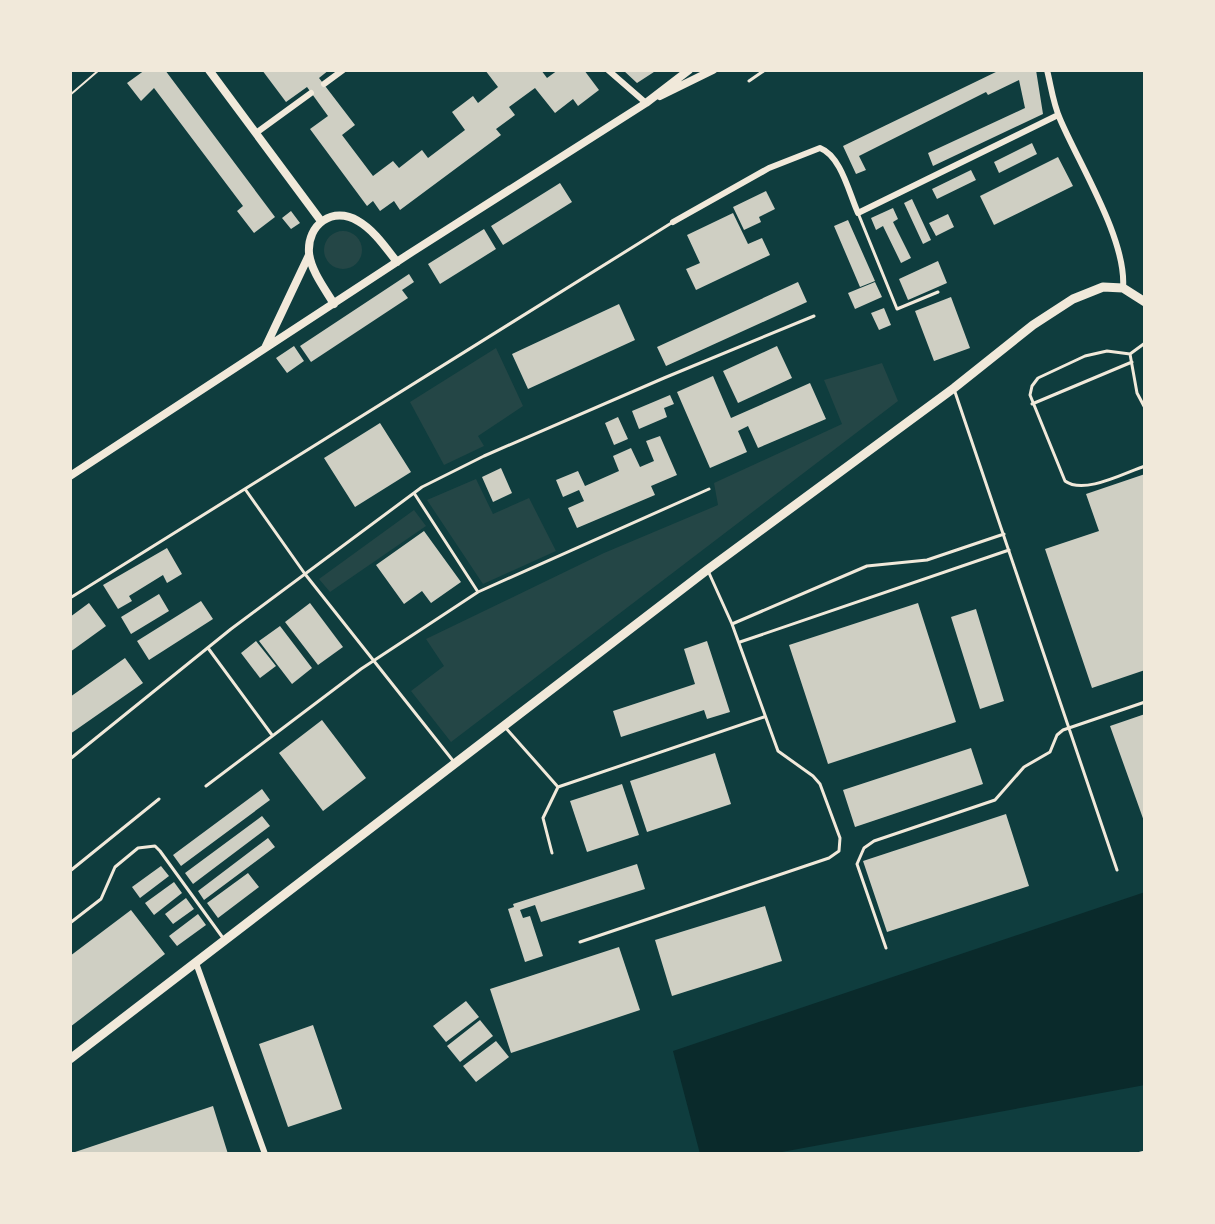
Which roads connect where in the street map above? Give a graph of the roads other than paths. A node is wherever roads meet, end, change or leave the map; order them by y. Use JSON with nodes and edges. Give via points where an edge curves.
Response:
{"nodes":[{"id":1,"x":209,"y":70,"type":"edge"},
{"id":2,"x":343,"y":70,"type":"edge"},
{"id":3,"x":608,"y":70,"type":"edge"},
{"id":4,"x":689,"y":70,"type":"edge"},
{"id":5,"x":713,"y":70,"type":"edge"},
{"id":6,"x":765,"y":70,"type":"edge"},
{"id":7,"x":1047,"y":70,"type":"edge"},
{"id":8,"x":749,"y":81,"type":"dead end"},
{"id":9,"x":324,"y":84,"type":"dead end"},
{"id":10,"x":311,"y":93,"type":"dead end"},
{"id":11,"x":646,"y":103,"type":"junction"},
{"id":12,"x":1058,"y":115,"type":"junction"},
{"id":13,"x":256,"y":133,"type":"junction"},
{"id":14,"x":858,"y":213,"type":"junction"},
{"id":15,"x":321,"y":221,"type":"junction"},
{"id":16,"x":673,"y":222,"type":"joint"},
{"id":17,"x":309,"y":255,"type":"junction"},
{"id":18,"x":397,"y":262,"type":"junction"},
{"id":19,"x":1123,"y":288,"type":"junction"},
{"id":20,"x":938,"y":292,"type":"dead end"},
{"id":21,"x":1145,"y":302,"type":"edge"},
{"id":22,"x":334,"y":304,"type":"junction"},
{"id":23,"x":897,"y":309,"type":"junction"},
{"id":24,"x":814,"y":316,"type":"dead end"},
{"id":25,"x":900,"y":316,"type":"dead end"},
{"id":26,"x":1145,"y":343,"type":"edge"},
{"id":27,"x":265,"y":349,"type":"junction"},
{"id":28,"x":1130,"y":354,"type":"junction"},
{"id":29,"x":1132,"y":362,"type":"junction"},
{"id":30,"x":954,"y":388,"type":"junction"},
{"id":31,"x":1032,"y":405,"type":"junction"},
{"id":32,"x":1145,"y":408,"type":"edge"},
{"id":33,"x":1145,"y":466,"type":"edge"},
{"id":34,"x":70,"y":476,"type":"edge"},
{"id":35,"x":245,"y":489,"type":"junction"},
{"id":36,"x":709,"y":489,"type":"dead end"},
{"id":37,"x":414,"y":493,"type":"junction"},
{"id":38,"x":1004,"y":534,"type":"junction"},
{"id":39,"x":1009,"y":550,"type":"junction"},
{"id":40,"x":707,"y":570,"type":"junction"},
{"id":41,"x":305,"y":574,"type":"junction"},
{"id":42,"x":478,"y":592,"type":"junction"},
{"id":43,"x":70,"y":598,"type":"edge"},
{"id":44,"x":732,"y":624,"type":"junction"},
{"id":45,"x":738,"y":643,"type":"junction"},
{"id":46,"x":208,"y":648,"type":"junction"},
{"id":47,"x":373,"y":661,"type":"junction"},
{"id":48,"x":1145,"y":702,"type":"edge"},
{"id":49,"x":764,"y":717,"type":"junction"},
{"id":50,"x":504,"y":726,"type":"junction"},
{"id":51,"x":1069,"y":727,"type":"junction"},
{"id":52,"x":272,"y":735,"type":"junction"},
{"id":53,"x":70,"y":759,"type":"edge"},
{"id":54,"x":455,"y":764,"type":"junction"},
{"id":55,"x":206,"y":786,"type":"dead end"},
{"id":56,"x":558,"y":787,"type":"junction"},
{"id":57,"x":159,"y":799,"type":"dead end"},
{"id":58,"x":552,"y":853,"type":"dead end"},
{"id":59,"x":1117,"y":870,"type":"dead end"},
{"id":60,"x":70,"y":871,"type":"edge"},
{"id":61,"x":70,"y":923,"type":"edge"},
{"id":62,"x":225,"y":940,"type":"junction"},
{"id":63,"x":580,"y":942,"type":"dead end"},
{"id":64,"x":886,"y":948,"type":"dead end"},
{"id":65,"x":196,"y":963,"type":"junction"},
{"id":66,"x":70,"y":1059,"type":"edge"},
{"id":67,"x":1145,"y":1152,"type":"edge"},
{"id":68,"x":265,"y":1154,"type":"edge"},
{"id":69,"x":1137,"y":1154,"type":"edge"}],
"edges":[{"from":1,"to":13,"type":"street"},
{"from":2,"to":9,"type":"street"},
{"from":3,"to":11,"type":"street"},
{"from":4,"to":11,"type":"street"},
{"from":5,"to":11,"type":"street"},
{"from":6,"to":8,"type":"lane"},
{"from":7,"to":12,"type":"street"},
{"from":10,"to":13,"type":"street"},
{"from":11,"to":18,"type":"street"},
{"from":12,"to":14,"type":"street"},
{"from":12,"to":19,"type":"street","via":[[1112,234],[1124,268]]},
{"from":13,"to":15,"type":"street"},
{"from":14,"to":16,"type":"street","via":[[835,161],[820,148],[769,168]]},
{"from":14,"to":23,"type":"lane"},
{"from":15,"to":17,"type":"street"},
{"from":15,"to":18,"type":"street","via":[[336,214],[354,218]]},
{"from":16,"to":35,"type":"lane"},
{"from":17,"to":22,"type":"street"},
{"from":17,"to":27,"type":"street"},
{"from":18,"to":22,"type":"street"},
{"from":19,"to":21,"type":"main road"},
{"from":19,"to":30,"type":"main road","via":[[1097,289],[1062,306]]},
{"from":20,"to":23,"type":"lane"},
{"from":22,"to":27,"type":"street"},
{"from":23,"to":25,"type":"lane"},
{"from":24,"to":37,"type":"lane","via":[[484,456]]},
{"from":26,"to":28,"type":"lane"},
{"from":27,"to":34,"type":"street"},
{"from":28,"to":29,"type":"lane"},
{"from":28,"to":31,"type":"lane","via":[[1093,353],[1038,378],[1030,391]]},
{"from":29,"to":31,"type":"lane"},
{"from":29,"to":32,"type":"lane"},
{"from":30,"to":38,"type":"lane"},
{"from":30,"to":40,"type":"main road"},
{"from":31,"to":33,"type":"lane","via":[[1069,484],[1086,487]]},
{"from":35,"to":41,"type":"lane"},
{"from":35,"to":43,"type":"lane"},
{"from":36,"to":42,"type":"lane"},
{"from":37,"to":41,"type":"lane"},
{"from":37,"to":42,"type":"lane"},
{"from":38,"to":39,"type":"lane"},
{"from":38,"to":44,"type":"lane","via":[[927,560],[867,566]]},
{"from":39,"to":45,"type":"lane"},
{"from":39,"to":51,"type":"lane"},
{"from":40,"to":44,"type":"lane"},
{"from":40,"to":50,"type":"main road"},
{"from":41,"to":46,"type":"lane"},
{"from":41,"to":47,"type":"lane"},
{"from":42,"to":47,"type":"lane"},
{"from":44,"to":45,"type":"lane"},
{"from":45,"to":49,"type":"lane"},
{"from":46,"to":52,"type":"lane"},
{"from":46,"to":53,"type":"lane"},
{"from":47,"to":52,"type":"lane"},
{"from":47,"to":54,"type":"lane"},
{"from":48,"to":51,"type":"lane"},
{"from":49,"to":56,"type":"lane"},
{"from":49,"to":63,"type":"lane","via":[[778,751],[820,784],[840,838],[839,851]]},
{"from":50,"to":54,"type":"main road"},
{"from":50,"to":56,"type":"lane"},
{"from":51,"to":59,"type":"lane"},
{"from":51,"to":64,"type":"lane","via":[[1057,735],[1050,752],[1024,767],[995,800],[864,848],[857,864]]},
{"from":52,"to":55,"type":"lane"},
{"from":54,"to":62,"type":"main road"},
{"from":56,"to":58,"type":"lane","via":[[543,818]]},
{"from":57,"to":60,"type":"lane"},
{"from":61,"to":62,"type":"lane","via":[[101,899],[115,867],[147,845],[160,851]]},
{"from":62,"to":65,"type":"main road"},
{"from":65,"to":66,"type":"main road"},
{"from":65,"to":68,"type":"street"},
{"from":67,"to":69,"type":"lane"}]}
